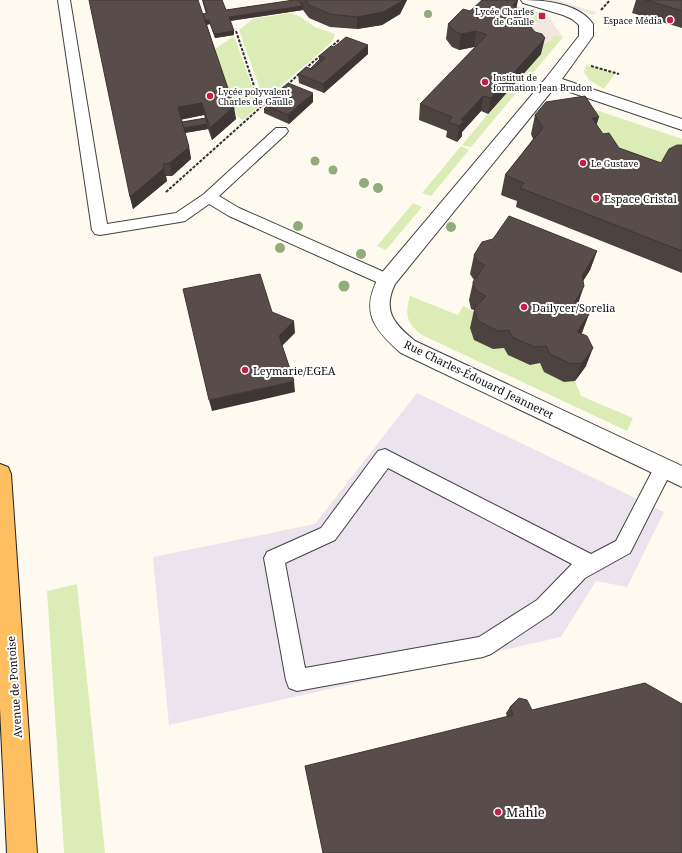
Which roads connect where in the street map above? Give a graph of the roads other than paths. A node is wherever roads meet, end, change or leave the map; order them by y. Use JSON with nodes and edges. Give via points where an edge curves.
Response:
{"nodes":[{"id":1,"x":64,"y":0,"type":"edge"},
{"id":2,"x":528,"y":0,"type":"edge"},
{"id":3,"x":552,"y":81,"type":"junction"},
{"id":4,"x":682,"y":126,"type":"edge"},
{"id":5,"x":281,"y":131,"type":"dead end"},
{"id":6,"x":209,"y":197,"type":"junction"},
{"id":7,"x":387,"y":280,"type":"junction"},
{"id":8,"x":664,"y":468,"type":"junction"},
{"id":9,"x":0,"y":474,"type":"edge"},
{"id":10,"x":682,"y":477,"type":"edge"},
{"id":11,"x":590,"y":564,"type":"junction"},
{"id":12,"x":22,"y":853,"type":"edge"}],
"edges":[{"from":1,"to":6,"type":"lane","via":[[100,230],[180,217]]},
{"from":2,"to":3,"type":"street","name":"Rue Charles-Édouard Jeanneret","via":[[568,12],[586,24],[586,36]]},
{"from":3,"to":4,"type":"street"},
{"from":3,"to":7,"type":"street","name":"Rue Charles-Édouard Jeanneret"},
{"from":5,"to":6,"type":"lane"},
{"from":6,"to":7,"type":"lane","via":[[234,212]]},
{"from":7,"to":8,"type":"street","name":"Rue Charles-Édouard Jeanneret","via":[[380,290],[379,312],[393,335],[408,347]]},
{"from":8,"to":10,"type":"street","name":"Rue Charles-Édouard Jeanneret"},
{"from":8,"to":11,"type":"lane","via":[[623,547]]},
{"from":9,"to":12,"type":"main road","name":"Avenue de Pontoise"},
{"from":11,"to":11,"type":"lane","via":[[578,570],[544,607],[483,647],[298,680],[274,558],[328,534],[385,457]]}]}
